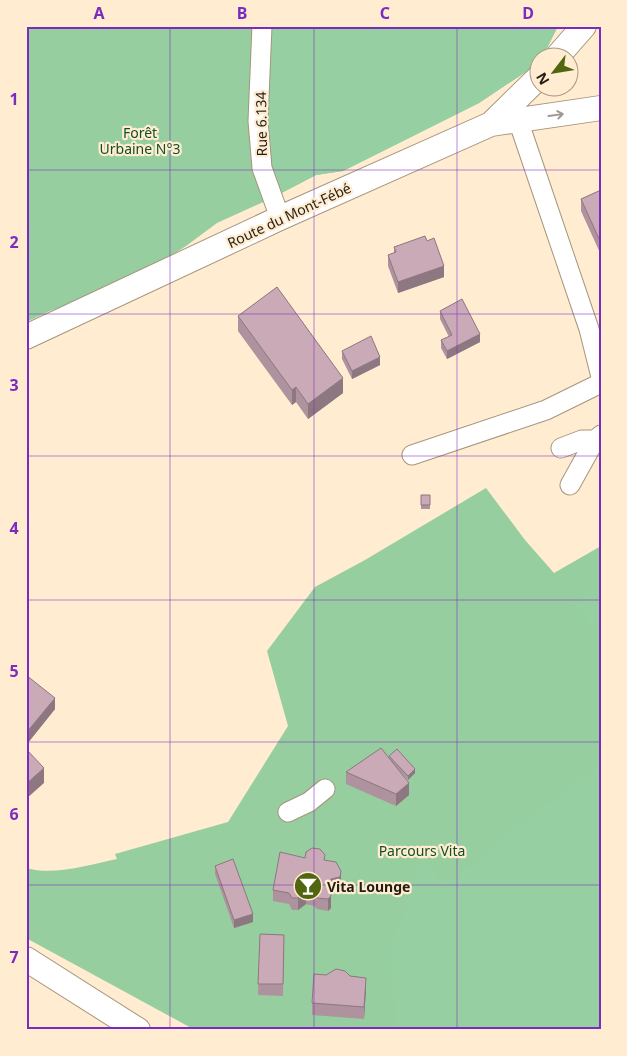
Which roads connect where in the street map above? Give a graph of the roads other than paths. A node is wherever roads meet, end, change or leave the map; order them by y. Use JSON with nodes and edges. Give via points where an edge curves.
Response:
{"nodes":[{"id":1,"x":262,"y":26,"type":"edge"},
{"id":2,"x":584,"y":26,"type":"edge"},
{"id":3,"x":565,"y":48,"type":"edge"},
{"id":4,"x":530,"y":86,"type":"edge"},
{"id":5,"x":601,"y":108,"type":"edge"},
{"id":6,"x":518,"y":120,"type":"junction"},
{"id":7,"x":490,"y":124,"type":"junction"},
{"id":8,"x":280,"y":218,"type":"junction"},
{"id":9,"x":26,"y":338,"type":"edge"},
{"id":10,"x":601,"y":377,"type":"edge"},
{"id":11,"x":601,"y":383,"type":"edge"},
{"id":12,"x":598,"y":438,"type":"edge"},
{"id":13,"x":561,"y":448,"type":"dead end"},
{"id":14,"x":412,"y":455,"type":"dead end"},
{"id":15,"x":570,"y":485,"type":"dead end"},
{"id":16,"x":325,"y":789,"type":"dead end"},
{"id":17,"x":288,"y":812,"type":"dead end"},
{"id":18,"x":26,"y":959,"type":"edge"},
{"id":19,"x":138,"y":1030,"type":"edge"}],
"edges":[{"from":1,"to":8,"type":"street","name":"Rue 6.134","via":[[258,121],[262,168]]},
{"from":2,"to":3,"type":"street"},
{"from":4,"to":7,"type":"street","name":"Route du Mont-Fébé"},
{"from":6,"to":5,"type":"street","one_way":true},
{"from":6,"to":7,"type":"street"},
{"from":6,"to":10,"type":"street"},
{"from":7,"to":8,"type":"street","name":"Route du Mont-Fébé"},
{"from":8,"to":9,"type":"street","name":"Route du Mont-Fébé"},
{"from":11,"to":14,"type":"street","via":[[546,410]]},
{"from":12,"to":13,"type":"street"},
{"from":12,"to":15,"type":"street"},
{"from":16,"to":17,"type":"street","via":[[309,802]]},
{"from":18,"to":19,"type":"street"}]}
